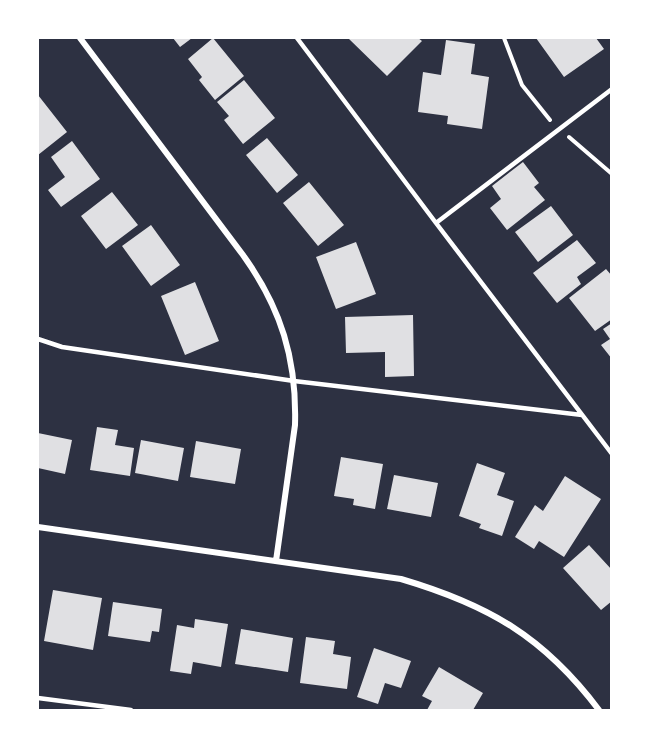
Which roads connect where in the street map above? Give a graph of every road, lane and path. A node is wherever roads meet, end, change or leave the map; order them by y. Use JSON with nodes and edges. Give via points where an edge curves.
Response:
{"nodes":[{"id":1,"x":80,"y":38,"type":"edge"},
{"id":2,"x":297,"y":38,"type":"edge"},
{"id":3,"x":504,"y":38,"type":"edge"},
{"id":4,"x":612,"y":89,"type":"edge"},
{"id":5,"x":559,"y":128,"type":"junction"},
{"id":6,"x":612,"y":174,"type":"edge"},
{"id":7,"x":436,"y":223,"type":"junction"},
{"id":8,"x":38,"y":339,"type":"edge"},
{"id":9,"x":294,"y":381,"type":"junction"},
{"id":10,"x":582,"y":415,"type":"junction"},
{"id":11,"x":612,"y":454,"type":"edge"},
{"id":12,"x":38,"y":527,"type":"edge"},
{"id":13,"x":276,"y":561,"type":"junction"},
{"id":14,"x":38,"y":699,"type":"edge"},
{"id":15,"x":131,"y":711,"type":"edge"},
{"id":16,"x":599,"y":711,"type":"edge"}],
"edges":[{"from":1,"to":9,"type":"street","via":[[254,270],[277,311]]},
{"from":2,"to":7,"type":"lane"},
{"from":3,"to":5,"type":"path","via":[[522,85]]},
{"from":4,"to":5,"type":"lane"},
{"from":5,"to":6,"type":"path"},
{"from":5,"to":7,"type":"lane"},
{"from":7,"to":10,"type":"lane"},
{"from":8,"to":9,"type":"lane","via":[[62,347]]},
{"from":9,"to":10,"type":"lane"},
{"from":9,"to":13,"type":"street","via":[[295,425]]},
{"from":10,"to":11,"type":"lane"},
{"from":12,"to":13,"type":"street"},
{"from":13,"to":16,"type":"street","via":[[401,579],[477,606],[541,646],[579,684]]},
{"from":14,"to":15,"type":"lane"}]}
